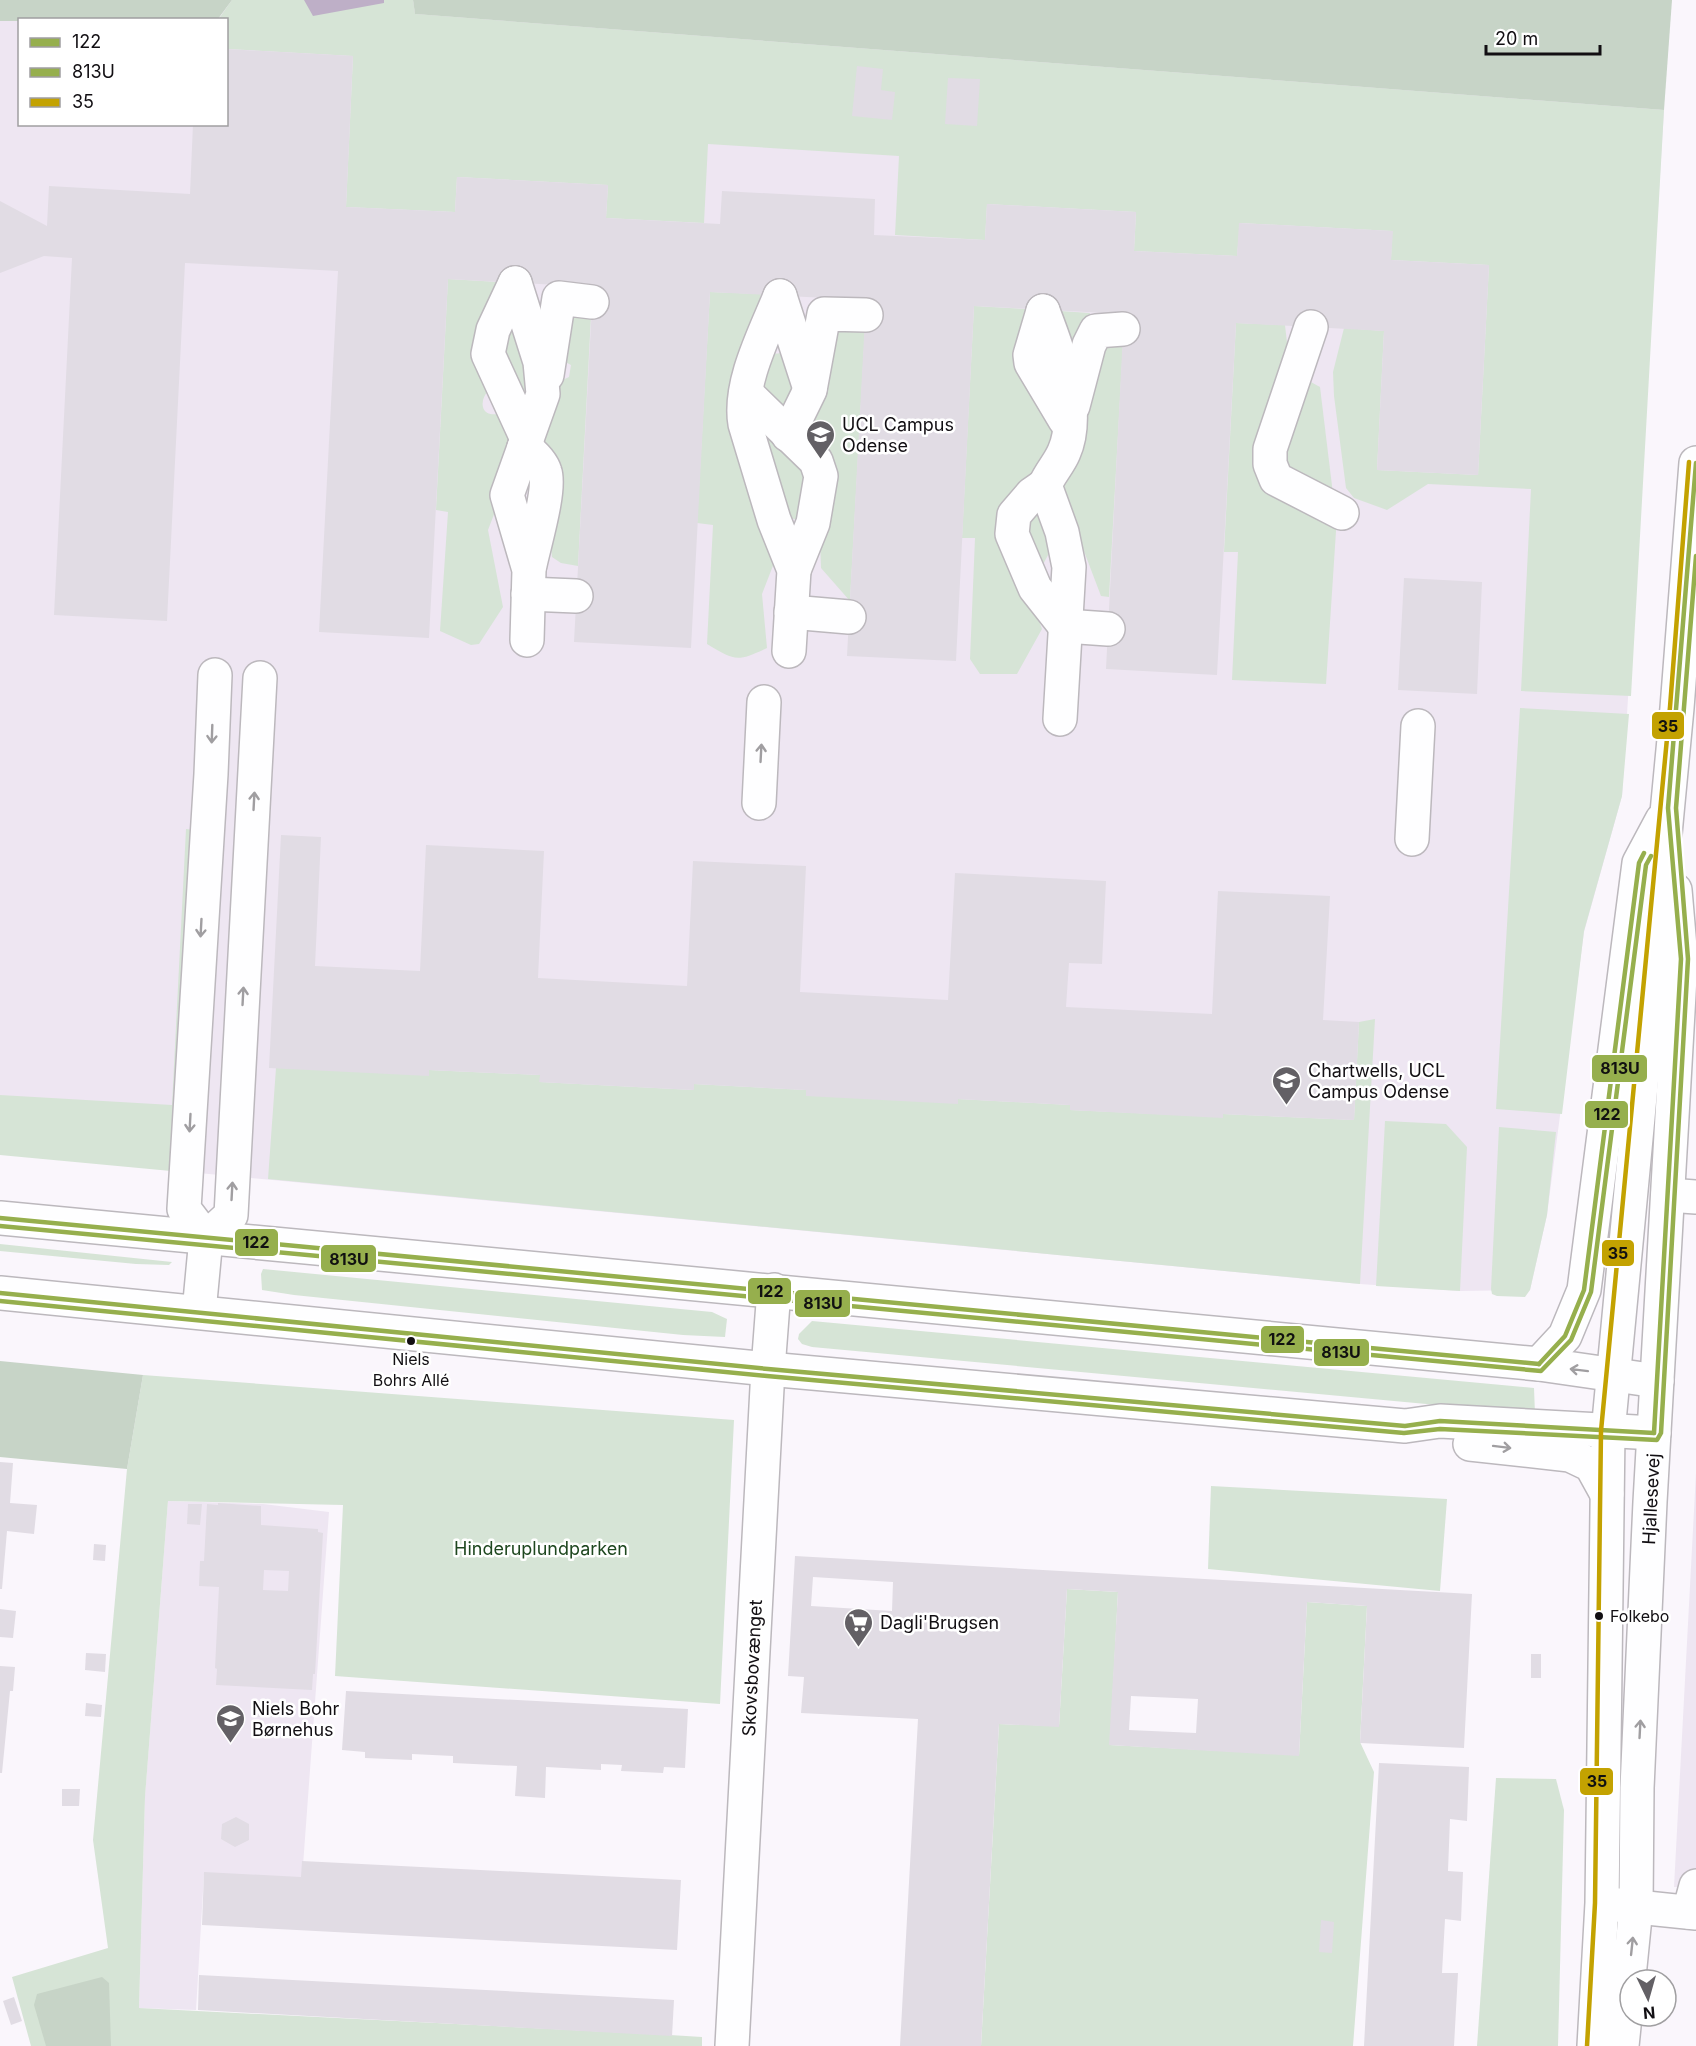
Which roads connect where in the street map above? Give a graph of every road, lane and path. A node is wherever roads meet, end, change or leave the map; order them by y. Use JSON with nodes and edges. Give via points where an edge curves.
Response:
{"nodes":[{"id":1,"x":592,"y":302,"type":"dead end"},
{"id":2,"x":866,"y":315,"type":"dead end"},
{"id":3,"x":1311,"y":327,"type":"dead end"},
{"id":4,"x":1123,"y":329,"type":"dead end"},
{"id":5,"x":810,"y":390,"type":"junction"},
{"id":6,"x":746,"y":393,"type":"junction"},
{"id":7,"x":543,"y":394,"type":"junction"},
{"id":8,"x":788,"y":435,"type":"junction"},
{"id":9,"x":526,"y":443,"type":"junction"},
{"id":10,"x":1696,"y":463,"type":"edge"},
{"id":11,"x":1045,"y":485,"type":"junction"},
{"id":12,"x":1342,"y":513,"type":"dead end"},
{"id":13,"x":794,"y":570,"type":"junction"},
{"id":14,"x":528,"y":582,"type":"junction"},
{"id":15,"x":576,"y":597,"type":"dead end"},
{"id":16,"x":791,"y":612,"type":"junction"},
{"id":17,"x":849,"y":617,"type":"dead end"},
{"id":18,"x":1065,"y":626,"type":"junction"},
{"id":19,"x":1108,"y":629,"type":"dead end"},
{"id":20,"x":527,"y":640,"type":"dead end"},
{"id":21,"x":789,"y":651,"type":"dead end"},
{"id":22,"x":215,"y":675,"type":"dead end"},
{"id":23,"x":260,"y":678,"type":"dead end"},
{"id":24,"x":764,"y":702,"type":"dead end"},
{"id":25,"x":1060,"y":719,"type":"dead end"},
{"id":26,"x":1418,"y":726,"type":"dead end"},
{"id":27,"x":759,"y":803,"type":"dead end"},
{"id":28,"x":1668,"y":808,"type":"junction"},
{"id":29,"x":1412,"y":839,"type":"dead end"},
{"id":30,"x":1682,"y":1196,"type":"edge"},
{"id":31,"x":0,"y":1218,"type":"edge"},
{"id":32,"x":206,"y":1238,"type":"junction"},
{"id":33,"x":774,"y":1290,"type":"junction"},
{"id":34,"x":0,"y":1293,"type":"edge"},
{"id":35,"x":200,"y":1312,"type":"junction"},
{"id":36,"x":1539,"y":1364,"type":"junction"},
{"id":37,"x":768,"y":1369,"type":"junction"},
{"id":38,"x":1612,"y":1374,"type":"junction"},
{"id":39,"x":1657,"y":1382,"type":"junction"},
{"id":40,"x":1405,"y":1426,"type":"junction"},
{"id":41,"x":1608,"y":1432,"type":"junction"},
{"id":42,"x":1654,"y":1433,"type":"junction"},
{"id":43,"x":1607,"y":1494,"type":"junction"},
{"id":44,"x":1602,"y":1903,"type":"junction"},
{"id":45,"x":1694,"y":1904,"type":"edge"},
{"id":46,"x":1636,"y":1907,"type":"junction"},
{"id":47,"x":732,"y":2046,"type":"edge"},
{"id":48,"x":1594,"y":2046,"type":"edge"},
{"id":49,"x":1622,"y":2046,"type":"edge"}],
"edges":[{"from":1,"to":7,"type":"street","via":[[559,298]]},
{"from":2,"to":5,"type":"street","via":[[824,314]]},
{"from":3,"to":12,"type":"street","via":[[1270,449],[1270,464],[1276,479]]},
{"from":4,"to":11,"type":"street","via":[[1096,331],[1089,345],[1064,453]]},
{"from":5,"to":6,"type":"street","via":[[780,296],[757,352]]},
{"from":5,"to":8,"type":"street"},
{"from":6,"to":8,"type":"street"},
{"from":6,"to":13,"type":"street","via":[[745,424],[774,520]]},
{"from":7,"to":9,"type":"street"},
{"from":7,"to":9,"type":"street","via":[[540,362],[515,283],[493,330],[488,354]]},
{"from":8,"to":13,"type":"street","via":[[816,461],[821,476],[813,523]]},
{"from":9,"to":14,"type":"street","via":[[507,495]]},
{"from":10,"to":28,"type":"street","name":"Hjallesevej"},
{"from":11,"to":18,"type":"street","via":[[1062,532],[1069,567]]},
{"from":11,"to":18,"type":"street","via":[[1014,515],[1012,534],[1035,588]]},
{"from":13,"to":16,"type":"street"},
{"from":14,"to":15,"type":"street"},
{"from":14,"to":20,"type":"street"},
{"from":16,"to":17,"type":"street"},
{"from":16,"to":21,"type":"street"},
{"from":18,"to":19,"type":"street"},
{"from":18,"to":25,"type":"street"},
{"from":22,"to":32,"type":"street","one_way":true,"via":[[184,1209]]},
{"from":32,"to":23,"type":"street","one_way":true,"via":[[231,1215]]},
{"from":27,"to":24,"type":"street","one_way":true},
{"from":26,"to":29,"type":"street"},
{"from":28,"to":30,"type":"street","name":"Hjallesevej","via":[[1681,959]]},
{"from":28,"to":36,"type":"street","via":[[1639,863],[1584,1290],[1565,1336]]},
{"from":28,"to":38,"type":"street","name":"Hjallesevej"},
{"from":30,"to":39,"type":"street","name":"Hjallesevej"},
{"from":31,"to":32,"type":"street"},
{"from":32,"to":33,"type":"street"},
{"from":32,"to":35,"type":"street"},
{"from":33,"to":36,"type":"street"},
{"from":33,"to":37,"type":"street","name":"Skovsbovænget"},
{"from":34,"to":35,"type":"street"},
{"from":35,"to":37,"type":"street"},
{"from":38,"to":36,"type":"street","one_way":true},
{"from":37,"to":40,"type":"street"},
{"from":37,"to":47,"type":"street","name":"Skovsbovænget"},
{"from":38,"to":39,"type":"street"},
{"from":38,"to":41,"type":"street","name":"Hjallesevej"},
{"from":39,"to":42,"type":"street","name":"Hjallesevej"},
{"from":40,"to":41,"type":"street","via":[[1440,1421]]},
{"from":40,"to":43,"type":"street","one_way":true,"via":[[1437,1440],[1570,1455],[1591,1465]]},
{"from":41,"to":42,"type":"street"},
{"from":41,"to":43,"type":"street","name":"Hjallesevej"},
{"from":46,"to":42,"type":"street","name":"Hjallesevej","one_way":true,"via":[[1637,1788]]},
{"from":43,"to":44,"type":"street","name":"Hjallesevej"},
{"from":44,"to":46,"type":"street"},
{"from":44,"to":48,"type":"street","name":"Hjallesevej"},
{"from":45,"to":46,"type":"street"},
{"from":49,"to":46,"type":"street","name":"Hjallesevej","one_way":true}]}
